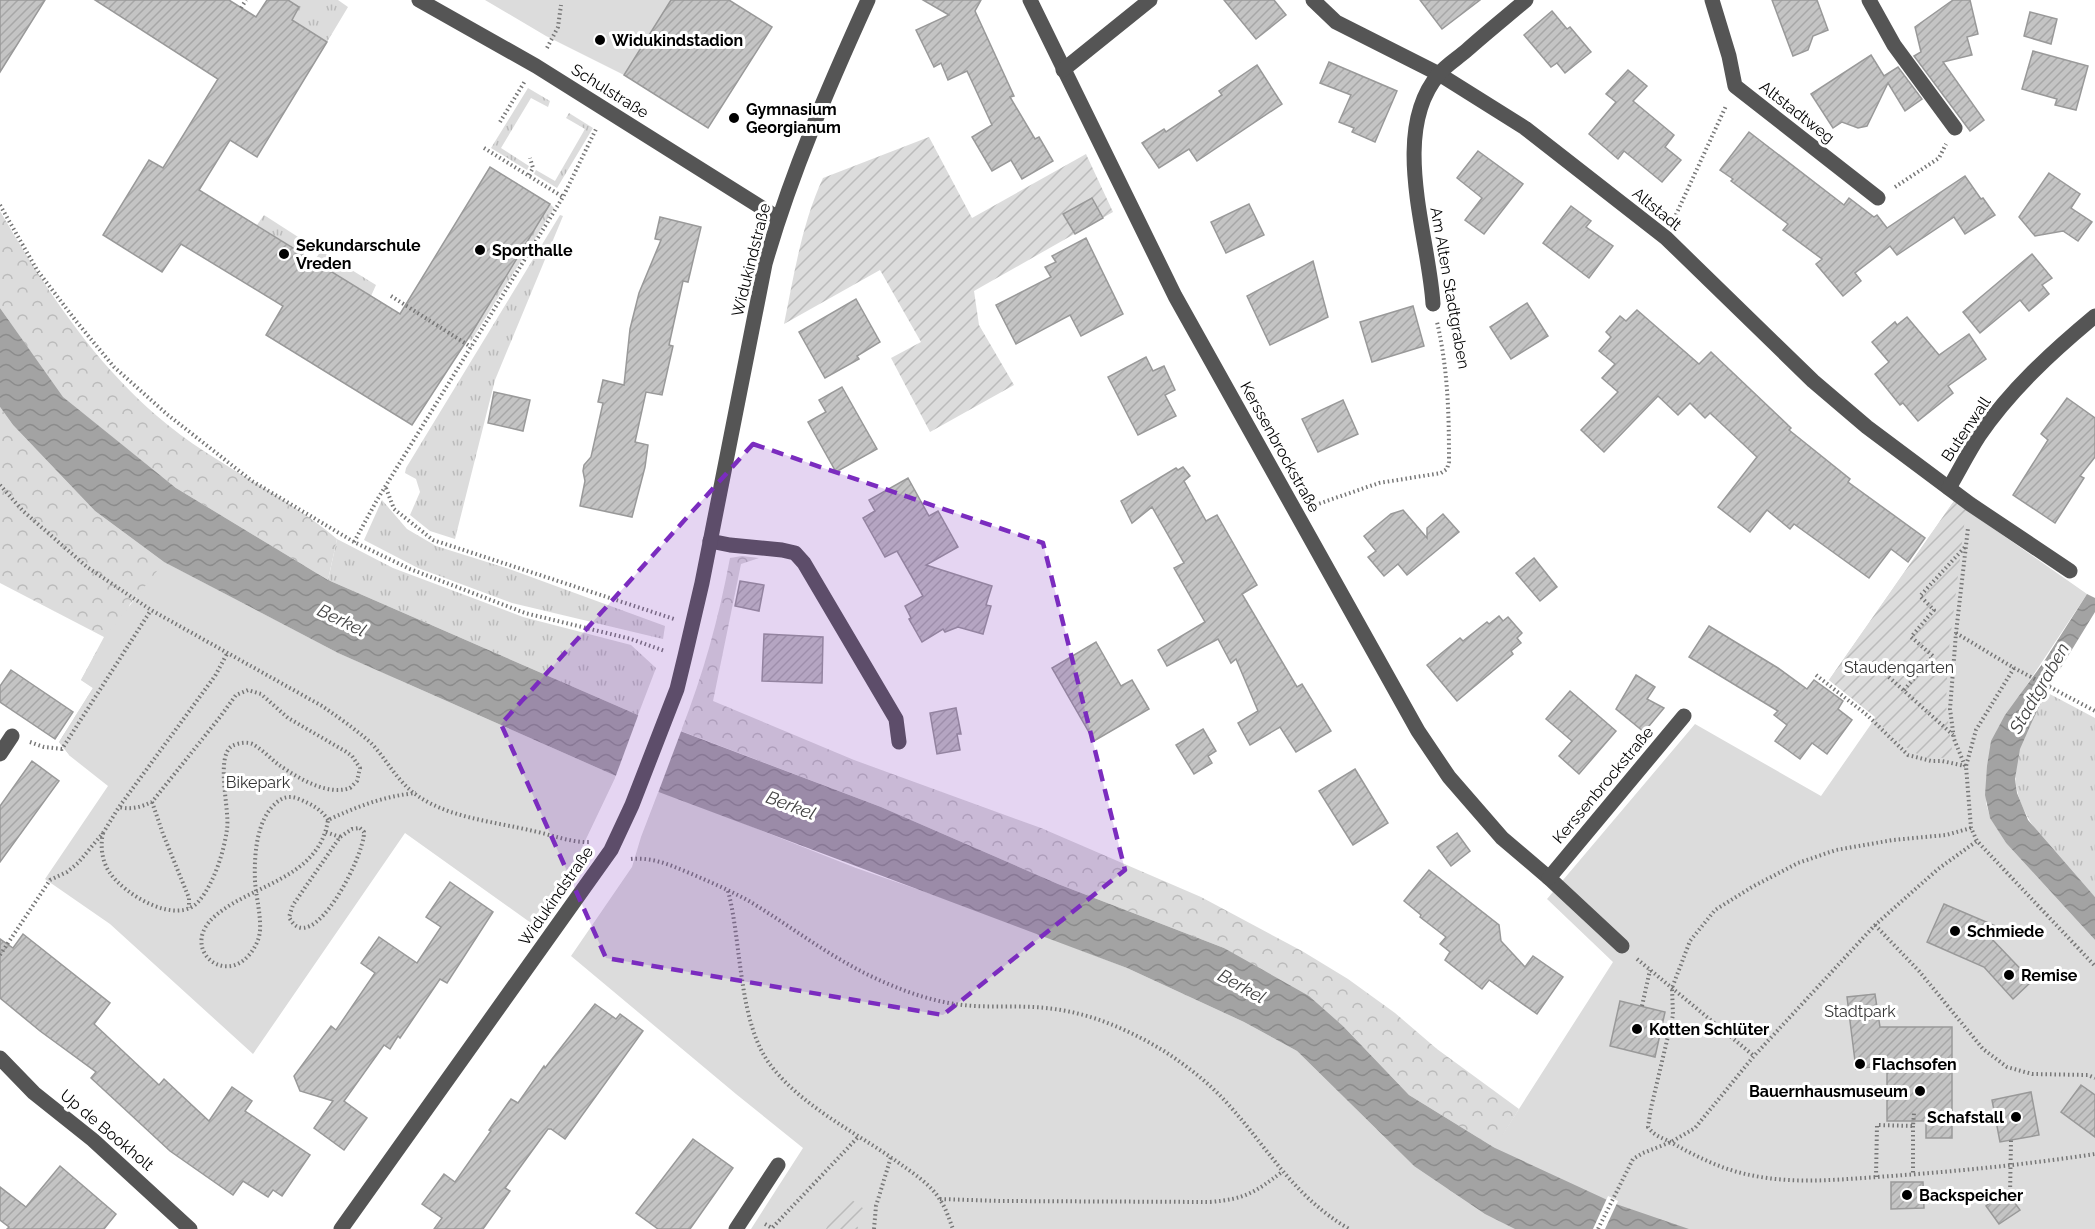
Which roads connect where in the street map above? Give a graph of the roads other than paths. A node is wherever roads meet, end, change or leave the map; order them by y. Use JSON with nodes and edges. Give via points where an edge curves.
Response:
{"nodes":[{"id":1,"x":419,"y":0,"type":"edge"},
{"id":2,"x":868,"y":0,"type":"edge"},
{"id":3,"x":1030,"y":0,"type":"edge"},
{"id":4,"x":1150,"y":0,"type":"edge"},
{"id":5,"x":1313,"y":0,"type":"edge"},
{"id":6,"x":1526,"y":0,"type":"edge"},
{"id":7,"x":1712,"y":0,"type":"edge"},
{"id":8,"x":1869,"y":0,"type":"edge"},
{"id":9,"x":1063,"y":70,"type":"junction"},
{"id":10,"x":1439,"y":74,"type":"junction"},
{"id":11,"x":1955,"y":128,"type":"road end"},
{"id":12,"x":1878,"y":198,"type":"road end"},
{"id":13,"x":778,"y":218,"type":"junction"},
{"id":14,"x":1432,"y":304,"type":"road end"},
{"id":15,"x":2095,"y":316,"type":"edge"},
{"id":16,"x":1949,"y":488,"type":"junction"},
{"id":17,"x":710,"y":541,"type":"junction"},
{"id":18,"x":2070,"y":571,"type":"dead end"},
{"id":19,"x":1684,"y":716,"type":"dead end"},
{"id":20,"x":12,"y":735,"type":"road end"},
{"id":21,"x":899,"y":742,"type":"dead end"},
{"id":22,"x":0,"y":754,"type":"edge"},
{"id":23,"x":1549,"y":878,"type":"junction"},
{"id":24,"x":1622,"y":946,"type":"road end"},
{"id":25,"x":0,"y":1058,"type":"edge"},
{"id":26,"x":778,"y":1165,"type":"dead end"},
{"id":27,"x":190,"y":1229,"type":"edge"},
{"id":28,"x":341,"y":1229,"type":"edge"},
{"id":29,"x":736,"y":1229,"type":"edge"}],
"edges":[{"from":1,"to":13,"type":"street","name":"Schulstraße","via":[[536,66]]},
{"from":2,"to":13,"type":"street","name":"Widukindstraße","via":[[832,78]]},
{"from":3,"to":9,"type":"street","name":"Kerssenbrockstraße"},
{"from":4,"to":9,"type":"street"},
{"from":5,"to":10,"type":"street","name":"Altstadt","via":[[1336,22]]},
{"from":6,"to":10,"type":"street","name":"Am Alten Stadtgraben"},
{"from":7,"to":12,"type":"street","name":"Altstadtweg","via":[[1735,86]]},
{"from":8,"to":11,"type":"street","via":[[1893,45]]},
{"from":9,"to":23,"type":"street","name":"Kerssenbrockstraße","via":[[1175,296],[1418,731],[1449,777],[1502,838]]},
{"from":10,"to":14,"type":"street","name":"Am Alten Stadtgraben","via":[[1420,110],[1415,148],[1416,201]]},
{"from":10,"to":16,"type":"street","name":"Altstadt","via":[[1525,128],[1666,238],[1813,381]]},
{"from":13,"to":17,"type":"street","name":"Widukindstraße","via":[[765,264]]},
{"from":15,"to":16,"type":"street","name":"Butenwall","via":[[2015,392],[1979,436]]},
{"from":16,"to":18,"type":"street","name":"Butenwall"},
{"from":17,"to":21,"type":"street","via":[[795,553],[896,719]]},
{"from":17,"to":28,"type":"street","name":"Widukindstraße","via":[[676,689],[611,850]]},
{"from":19,"to":23,"type":"street","name":"Kerssenbrockstraße"},
{"from":20,"to":22,"type":"street"},
{"from":23,"to":24,"type":"street","name":"Kerssenbrockstraße"},
{"from":25,"to":27,"type":"street","name":"Up de Bookholt","via":[[34,1093],[93,1140]]},
{"from":26,"to":29,"type":"street"}]}
